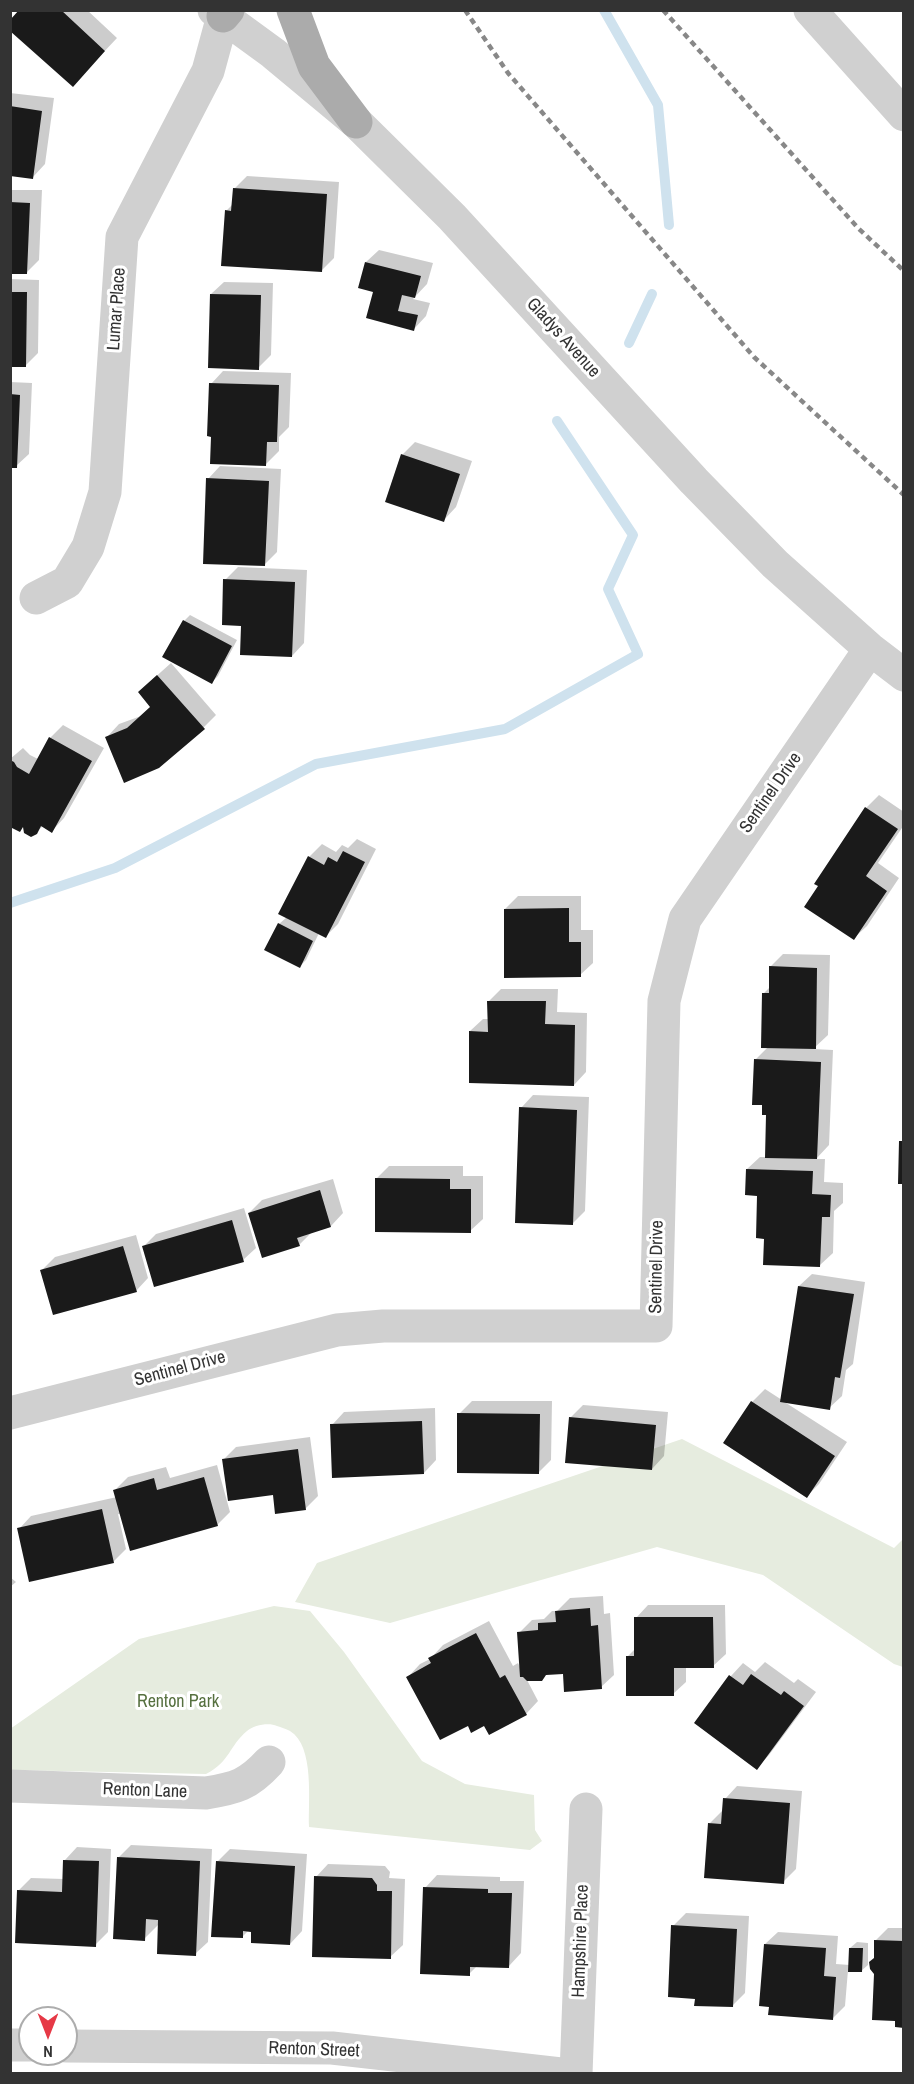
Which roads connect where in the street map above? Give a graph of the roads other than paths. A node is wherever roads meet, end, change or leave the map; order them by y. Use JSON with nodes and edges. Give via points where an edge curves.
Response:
{"nodes":[{"id":1,"x":293,"y":10,"type":"edge"},
{"id":2,"x":810,"y":10,"type":"edge"},
{"id":3,"x":222,"y":12,"type":"edge"},
{"id":4,"x":903,"y":115,"type":"edge"},
{"id":5,"x":356,"y":122,"type":"junction"},
{"id":6,"x":36,"y":598,"type":"dead end"},
{"id":7,"x":870,"y":649,"type":"junction"},
{"id":8,"x":903,"y":675,"type":"edge"},
{"id":9,"x":10,"y":1413,"type":"edge"},
{"id":10,"x":270,"y":1762,"type":"dead end"},
{"id":11,"x":10,"y":1786,"type":"edge"},
{"id":12,"x":586,"y":1809,"type":"dead end"},
{"id":13,"x":78,"y":2046,"type":"edge"},
{"id":14,"x":561,"y":2073,"type":"edge"},
{"id":15,"x":576,"y":2073,"type":"edge"}],
"edges":[{"from":1,"to":5,"type":"main road","via":[[314,66]]},
{"from":2,"to":4,"type":"street"},
{"from":3,"to":5,"type":"street","name":"Gladys Avenue"},
{"from":3,"to":6,"type":"street","name":"Lumar Place","via":[[208,71],[122,237],[105,492],[88,547],[67,582]]},
{"from":5,"to":7,"type":"street","name":"Gladys Avenue","via":[[452,217],[767,556]]},
{"from":7,"to":8,"type":"street","name":"Gladys Avenue"},
{"from":7,"to":9,"type":"street","name":"Sentinel Drive","via":[[685,918],[664,1001],[656,1326],[383,1326],[337,1330]]},
{"from":10,"to":11,"type":"street","name":"Renton Lane","via":[[256,1777],[232,1789],[206,1793]]},
{"from":12,"to":15,"type":"street","name":"Hampshire Place"},
{"from":13,"to":14,"type":"street","name":"Renton Street","via":[[332,2048]]}]}
